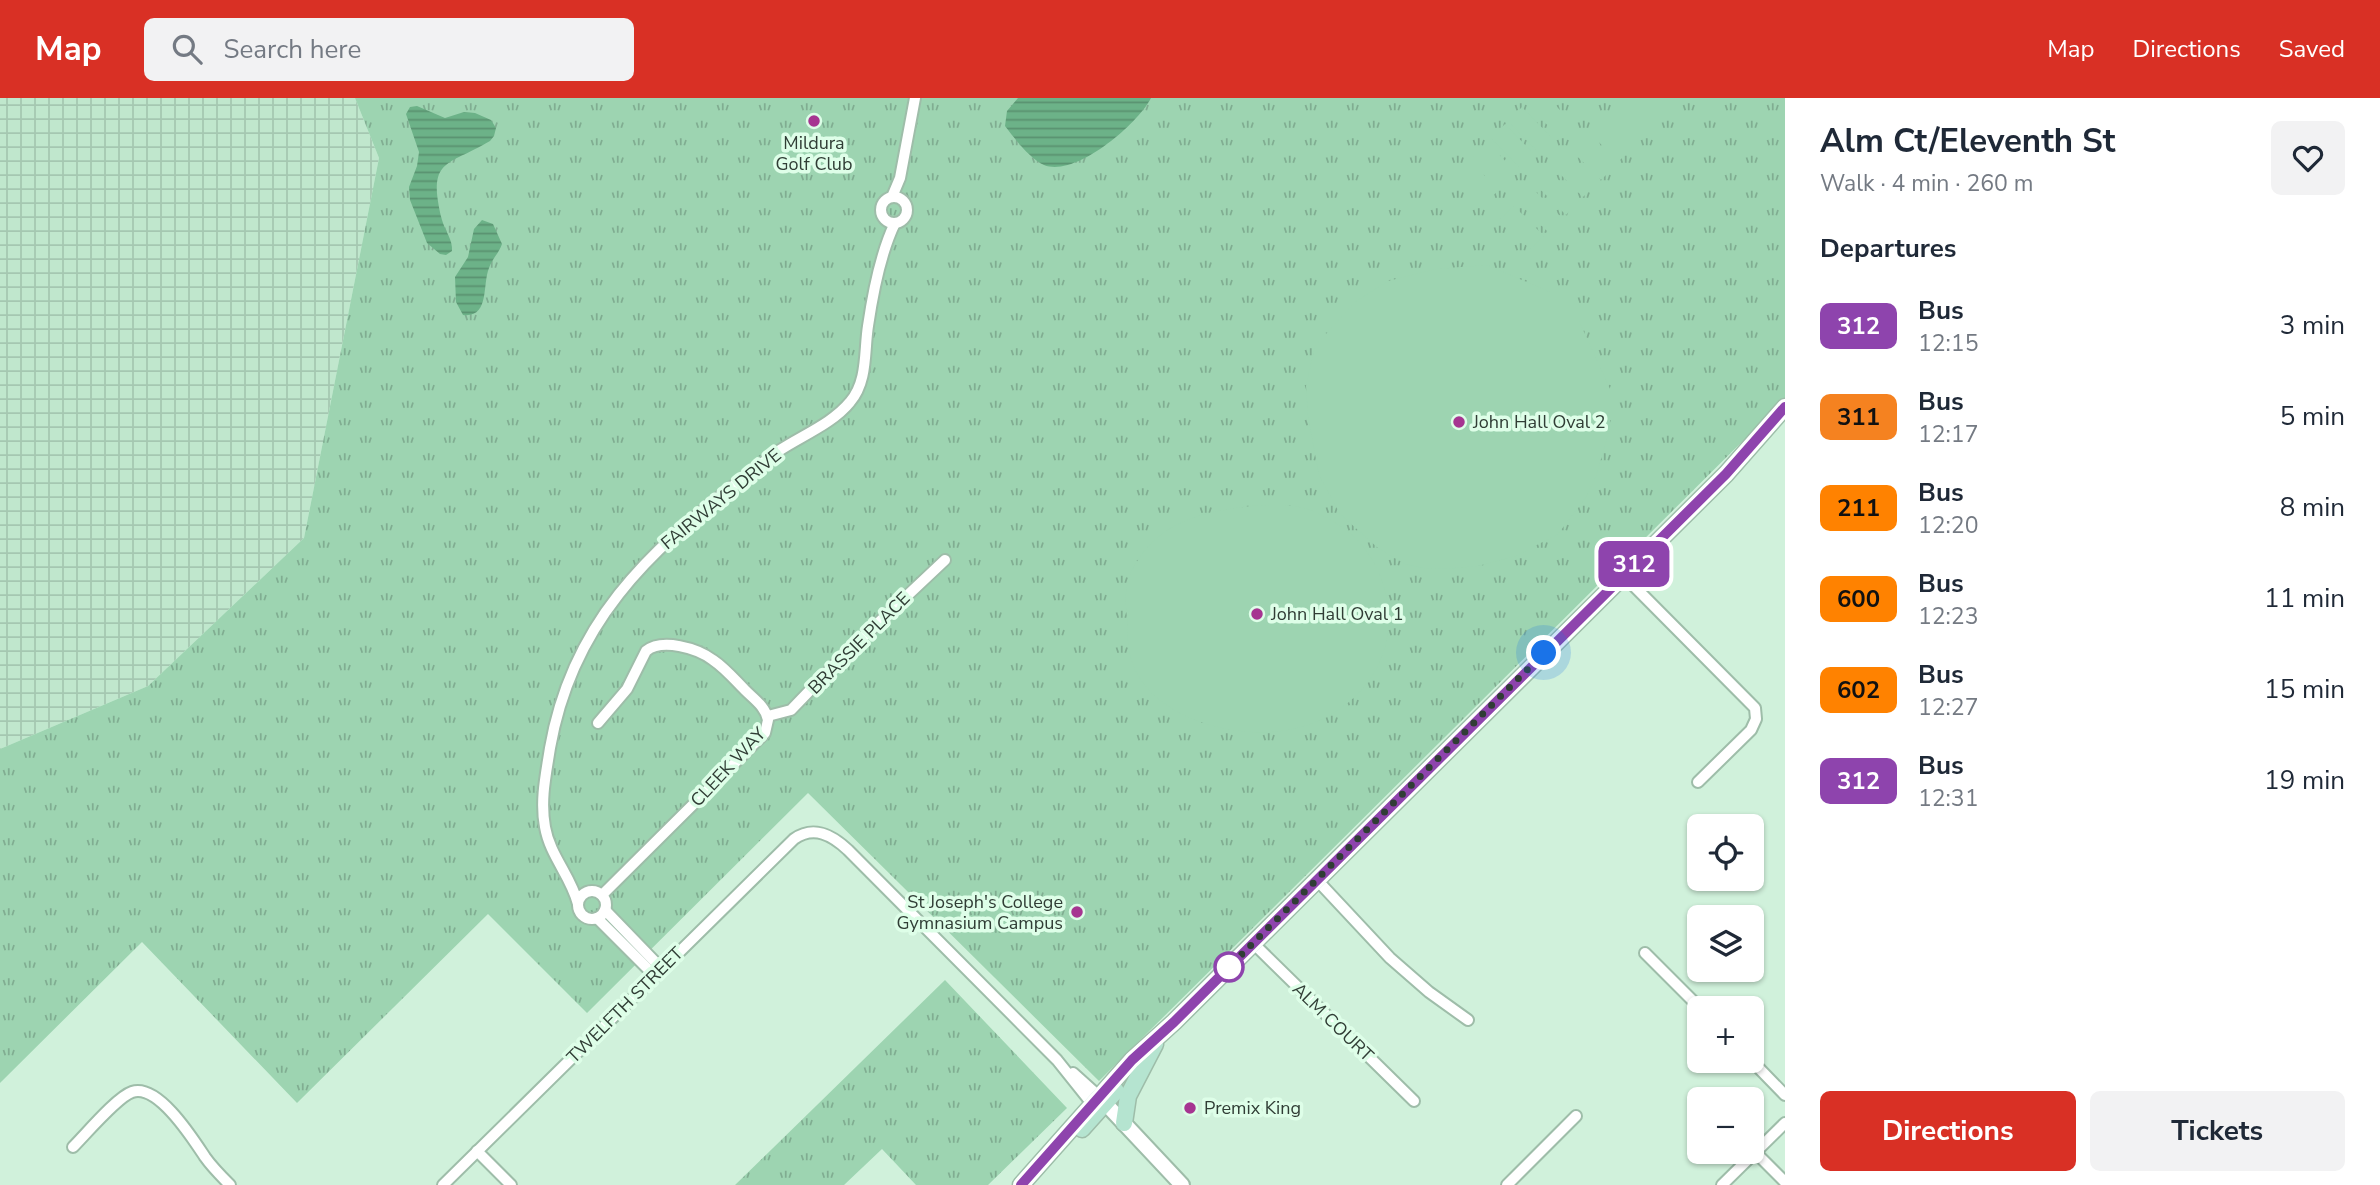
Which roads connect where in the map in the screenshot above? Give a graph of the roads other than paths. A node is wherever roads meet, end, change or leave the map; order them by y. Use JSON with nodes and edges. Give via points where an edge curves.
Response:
{"nodes":[{"id":1,"x":915,"y":98,"type":"edge"},
{"id":2,"x":896,"y":198,"type":"junction"},
{"id":3,"x":890,"y":222,"type":"junction"},
{"id":4,"x":1785,"y":407,"type":"edge"},
{"id":5,"x":1785,"y":424,"type":"edge"},
{"id":6,"x":1726,"y":474,"type":"junction"},
{"id":7,"x":945,"y":560,"type":"dead end"},
{"id":8,"x":1623,"y":575,"type":"junction"},
{"id":9,"x":768,"y":716,"type":"junction"},
{"id":10,"x":598,"y":723,"type":"dead end"},
{"id":11,"x":1698,"y":782,"type":"dead end"},
{"id":12,"x":1317,"y":880,"type":"junction"},
{"id":13,"x":572,"y":884,"type":"junction"},
{"id":14,"x":590,"y":892,"type":"junction"},
{"id":15,"x":602,"y":895,"type":"junction"},
{"id":16,"x":578,"y":904,"type":"junction"},
{"id":17,"x":601,"y":914,"type":"junction"},
{"id":18,"x":1253,"y":943,"type":"junction"},
{"id":19,"x":1645,"y":953,"type":"dead end"},
{"id":20,"x":658,"y":972,"type":"junction"},
{"id":21,"x":1688,"y":996,"type":"edge"},
{"id":22,"x":1468,"y":1020,"type":"dead end"},
{"id":23,"x":1174,"y":1022,"type":"junction"},
{"id":24,"x":1155,"y":1044,"type":"junction"},
{"id":25,"x":1764,"y":1073,"type":"edge"},
{"id":26,"x":1785,"y":1095,"type":"edge"},
{"id":27,"x":1414,"y":1101,"type":"dead end"},
{"id":28,"x":1099,"y":1104,"type":"junction"},
{"id":29,"x":1576,"y":1115,"type":"dead end"},
{"id":30,"x":1124,"y":1123,"type":"junction"},
{"id":31,"x":1785,"y":1123,"type":"edge"},
{"id":32,"x":1764,"y":1143,"type":"edge"},
{"id":33,"x":73,"y":1147,"type":"dead end"},
{"id":34,"x":1144,"y":1148,"type":"junction"},
{"id":35,"x":477,"y":1151,"type":"junction"},
{"id":36,"x":1764,"y":1161,"type":"edge"},
{"id":37,"x":1743,"y":1164,"type":"edge"},
{"id":38,"x":1785,"y":1182,"type":"edge"},
{"id":39,"x":230,"y":1185,"type":"edge"},
{"id":40,"x":443,"y":1185,"type":"edge"},
{"id":41,"x":511,"y":1185,"type":"edge"},
{"id":42,"x":1021,"y":1185,"type":"edge"},
{"id":43,"x":1028,"y":1185,"type":"edge"},
{"id":44,"x":1182,"y":1185,"type":"edge"},
{"id":45,"x":1507,"y":1185,"type":"edge"},
{"id":46,"x":1722,"y":1185,"type":"edge"}],
"edges":[{"from":1,"to":2,"type":"street"},
{"from":2,"to":3,"type":"street","via":[[884,201],[881,209]]},
{"from":2,"to":3,"type":"street","via":[[906,205],[907,213],[902,220]]},
{"from":3,"to":13,"type":"street","name":"FAIRWAYS DRIVE","via":[[861,382],[849,403],[671,536],[615,597],[578,659],[555,727],[543,802],[551,850]]},
{"from":4,"to":6,"type":"main road"},
{"from":5,"to":6,"type":"main road"},
{"from":6,"to":8,"type":"main road"},
{"from":7,"to":9,"type":"street","name":"BRASSIE PLACE","via":[[791,709]]},
{"from":8,"to":11,"type":"street","via":[[1755,708],[1751,730]]},
{"from":8,"to":12,"type":"main road"},
{"from":9,"to":10,"type":"street","name":"CLEEK WAY","via":[[715,661],[664,644],[646,651],[627,689]]},
{"from":9,"to":15,"type":"street","name":"CLEEK WAY","via":[[765,733]]},
{"from":12,"to":18,"type":"main road"},
{"from":12,"to":22,"type":"street","via":[[1390,958]]},
{"from":13,"to":14,"type":"street"},
{"from":13,"to":16,"type":"street","name":"FAIRWAYS DRIVE"},
{"from":14,"to":15,"type":"street"},
{"from":14,"to":16,"type":"street"},
{"from":15,"to":17,"type":"street"},
{"from":16,"to":17,"type":"street","via":[[583,916]]},
{"from":17,"to":20,"type":"street"},
{"from":18,"to":23,"type":"main road"},
{"from":18,"to":27,"type":"street","name":"ALM COURT"},
{"from":19,"to":21,"type":"street"},
{"from":20,"to":28,"type":"street","name":"TWELFTH STREET","via":[[794,839],[812,832],[830,835]]},
{"from":20,"to":35,"type":"street","name":"TWELFTH STREET"},
{"from":23,"to":24,"type":"main road"},
{"from":23,"to":28,"type":"main road","via":[[1132,1060]]},
{"from":24,"to":28,"type":"main road"},
{"from":24,"to":30,"type":"main road","via":[[1128,1096]]},
{"from":25,"to":26,"type":"street"},
{"from":28,"to":30,"type":"street"},
{"from":28,"to":34,"type":"street"},
{"from":28,"to":42,"type":"main road"},
{"from":28,"to":43,"type":"main road"},
{"from":29,"to":45,"type":"street"},
{"from":30,"to":34,"type":"street"},
{"from":31,"to":32,"type":"street"},
{"from":33,"to":39,"type":"street","via":[[122,1098],[145,1092],[188,1131]]},
{"from":34,"to":44,"type":"street"},
{"from":35,"to":40,"type":"street","name":"TWELFTH STREET"},
{"from":35,"to":41,"type":"street"},
{"from":36,"to":38,"type":"street"},
{"from":37,"to":46,"type":"street"}]}
